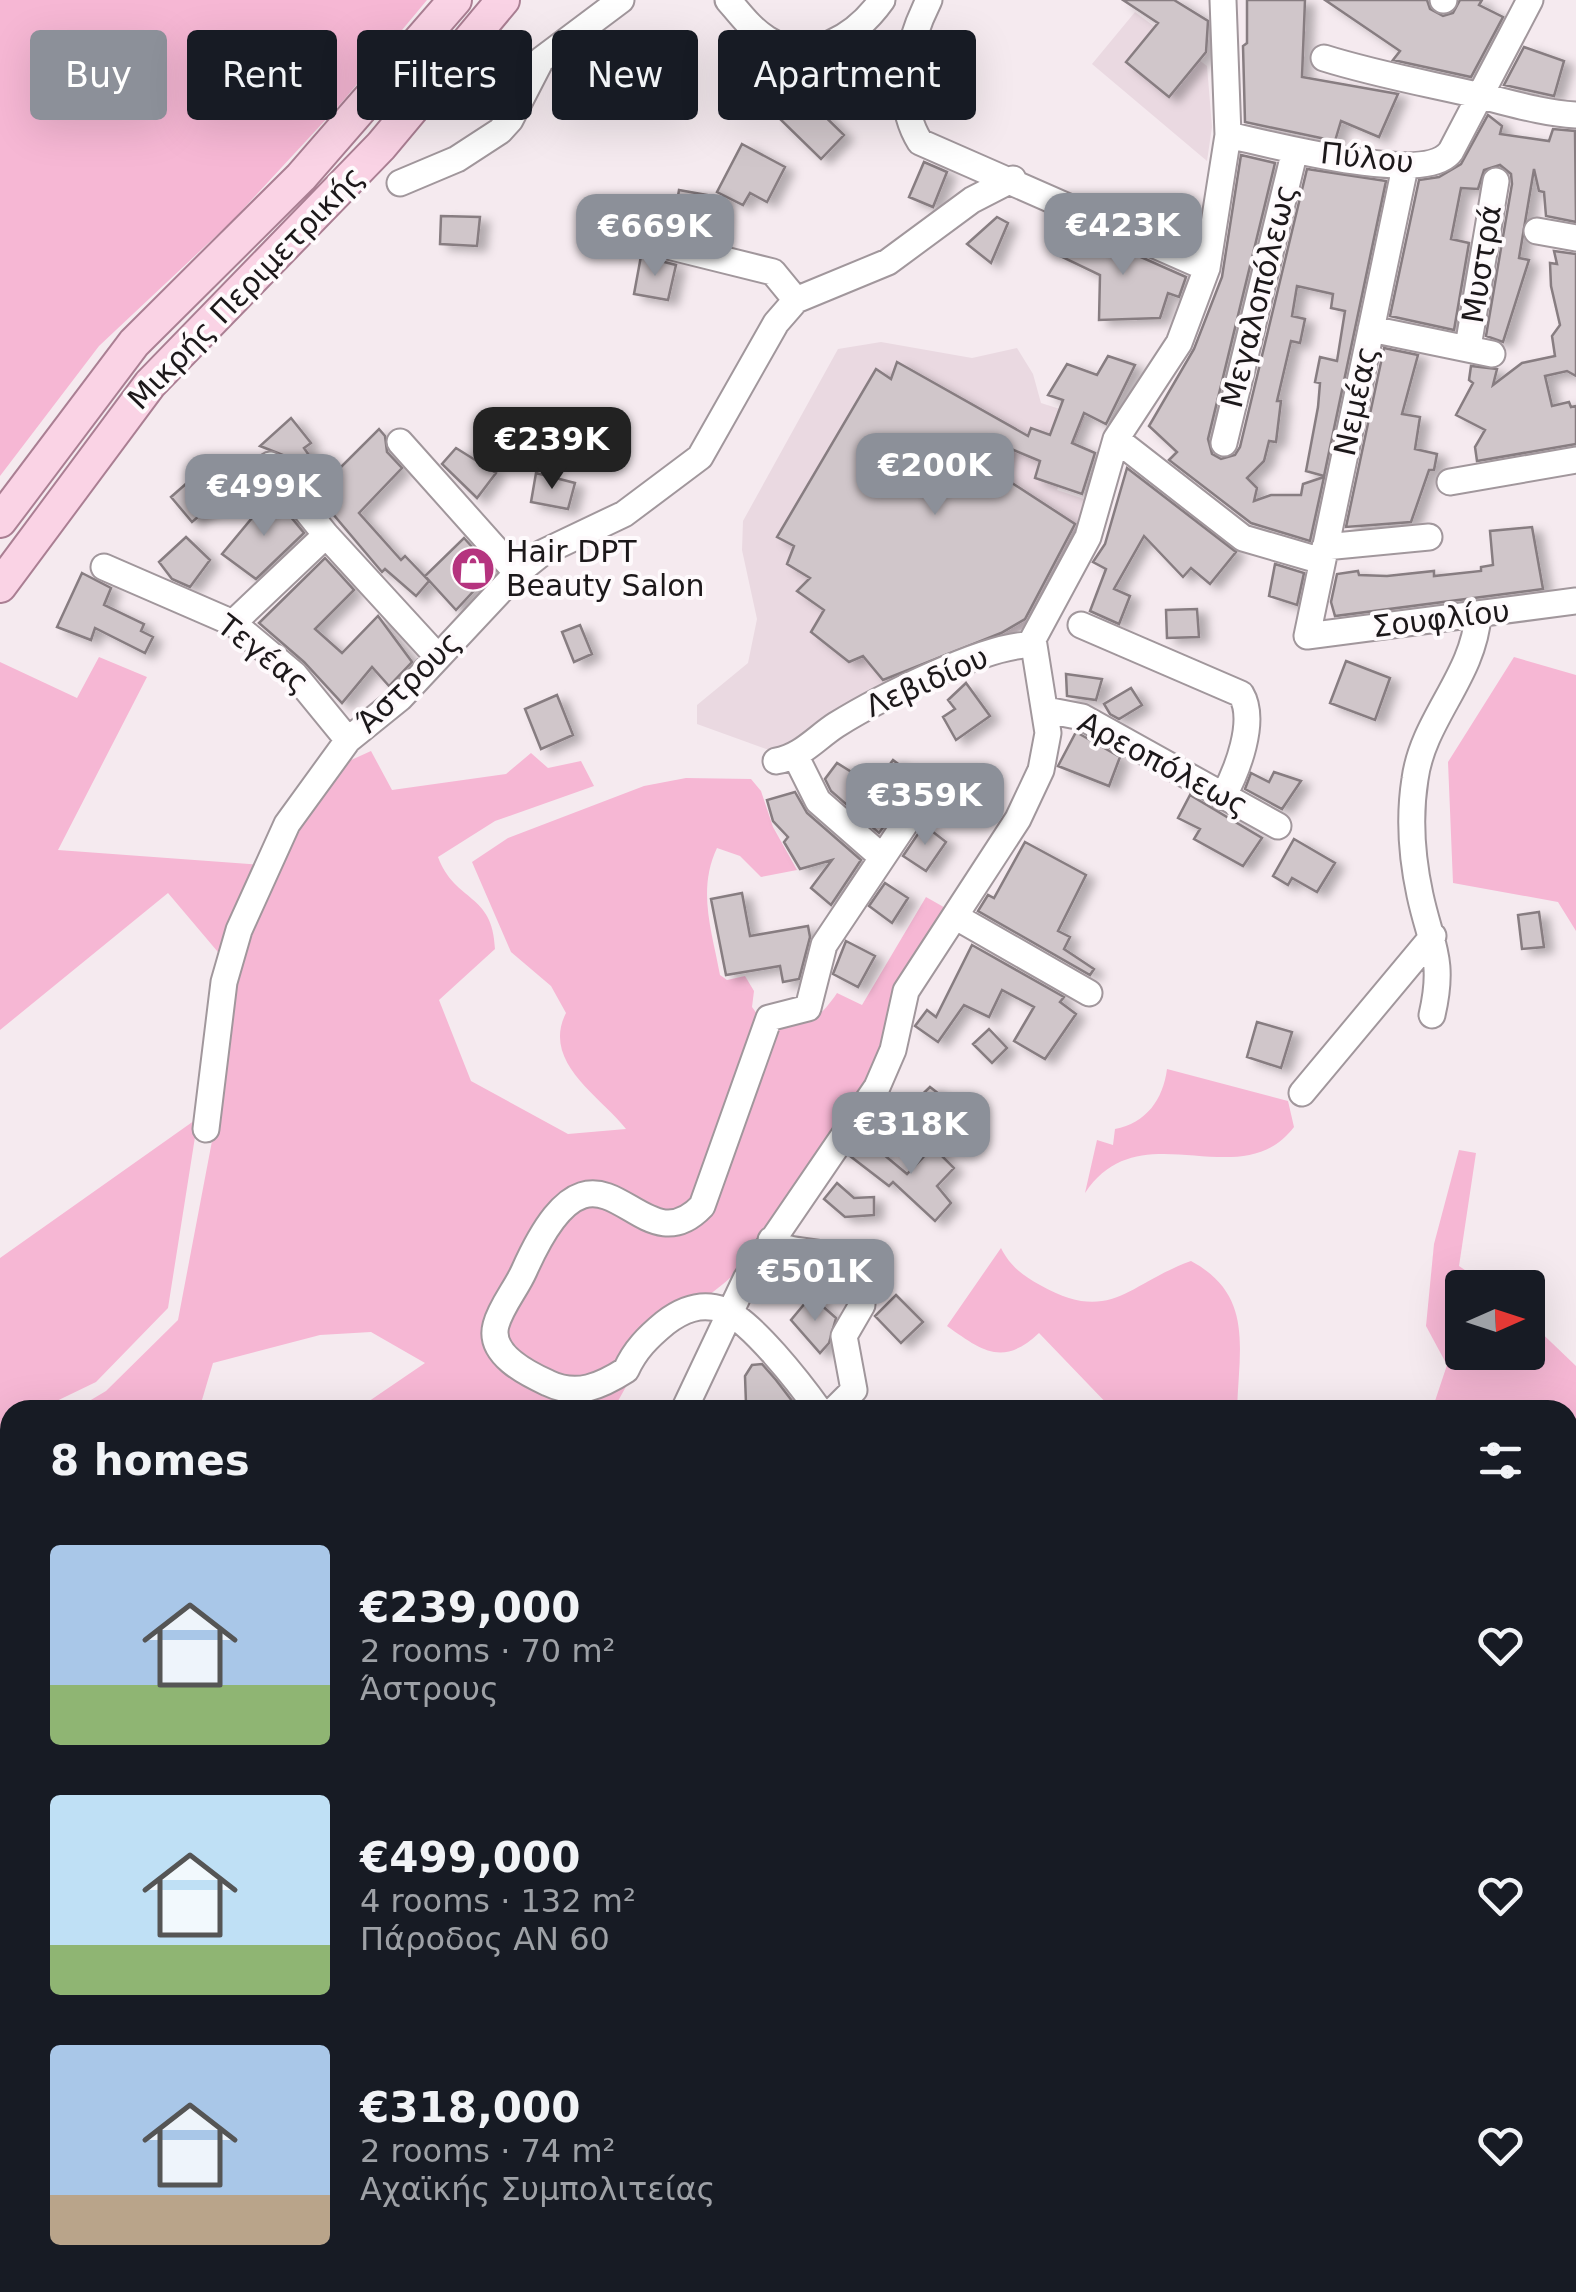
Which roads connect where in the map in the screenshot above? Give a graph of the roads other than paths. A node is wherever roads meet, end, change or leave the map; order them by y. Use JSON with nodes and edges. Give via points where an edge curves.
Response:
{"nodes":[{"id":1,"x":455,"y":0,"type":"edge"},
{"id":2,"x":503,"y":0,"type":"edge"},
{"id":3,"x":620,"y":0,"type":"edge"},
{"id":4,"x":728,"y":0,"type":"edge"},
{"id":5,"x":882,"y":0,"type":"edge"},
{"id":6,"x":929,"y":0,"type":"edge"},
{"id":7,"x":1223,"y":0,"type":"edge"},
{"id":8,"x":1530,"y":0,"type":"edge"},
{"id":9,"x":1324,"y":58,"type":"dead end"},
{"id":10,"x":1478,"y":95,"type":"junction"},
{"id":11,"x":1576,"y":115,"type":"edge"},
{"id":12,"x":1228,"y":135,"type":"junction"},
{"id":13,"x":1295,"y":150,"type":"junction"},
{"id":14,"x":1405,"y":167,"type":"junction"},
{"id":15,"x":1014,"y":179,"type":"junction"},
{"id":16,"x":1496,"y":181,"type":"dead end"},
{"id":17,"x":400,"y":183,"type":"dead end"},
{"id":18,"x":1536,"y":231,"type":"dead end"},
{"id":19,"x":1576,"y":238,"type":"edge"},
{"id":20,"x":664,"y":246,"type":"dead end"},
{"id":21,"x":1206,"y":268,"type":"junction"},
{"id":22,"x":796,"y":300,"type":"junction"},
{"id":23,"x":1370,"y":329,"type":"junction"},
{"id":24,"x":1116,"y":440,"type":"junction"},
{"id":25,"x":400,"y":442,"type":"dead end"},
{"id":26,"x":1224,"y":443,"type":"dead end"},
{"id":27,"x":1576,"y":460,"type":"edge"},
{"id":28,"x":270,"y":466,"type":"dead end"},
{"id":29,"x":1450,"y":482,"type":"dead end"},
{"id":30,"x":0,"y":521,"type":"edge"},
{"id":31,"x":326,"y":535,"type":"junction"},
{"id":32,"x":1429,"y":537,"type":"dead end"},
{"id":33,"x":1324,"y":554,"type":"junction"},
{"id":34,"x":104,"y":567,"type":"dead end"},
{"id":35,"x":518,"y":572,"type":"junction"},
{"id":36,"x":0,"y":586,"type":"edge"},
{"id":37,"x":1576,"y":602,"type":"edge"},
{"id":38,"x":1478,"y":615,"type":"junction"},
{"id":39,"x":233,"y":624,"type":"junction"},
{"id":40,"x":1081,"y":625,"type":"dead end"},
{"id":41,"x":1306,"y":636,"type":"joint"},
{"id":42,"x":1032,"y":646,"type":"junction"},
{"id":43,"x":437,"y":656,"type":"junction"},
{"id":44,"x":1046,"y":710,"type":"junction"},
{"id":45,"x":348,"y":740,"type":"junction"},
{"id":46,"x":1223,"y":796,"type":"junction"},
{"id":47,"x":923,"y":797,"type":"dead end"},
{"id":48,"x":1278,"y":826,"type":"dead end"},
{"id":49,"x":882,"y":858,"type":"junction"},
{"id":50,"x":958,"y":918,"type":"junction"},
{"id":51,"x":1434,"y":936,"type":"junction"},
{"id":52,"x":1089,"y":993,"type":"dead end"},
{"id":53,"x":1432,"y":1015,"type":"dead end"},
{"id":54,"x":1302,"y":1092,"type":"dead end"},
{"id":55,"x":206,"y":1129,"type":"dead end"},
{"id":56,"x":771,"y":1240,"type":"junction"},
{"id":57,"x":730,"y":1313,"type":"junction"},
{"id":58,"x":689,"y":1400,"type":"edge"},
{"id":59,"x":810,"y":1400,"type":"edge"},
{"id":60,"x":844,"y":1400,"type":"edge"}],
"edges":[{"from":1,"to":30,"type":"main road","name":"Μικρής Περιμετρικής","via":[[312,166],[115,366]]},
{"from":2,"to":36,"type":"main road","name":"Μικρής Περιμετρικής","via":[[382,146],[150,384]]},
{"from":3,"to":17,"type":"street","via":[[541,60],[500,130]]},
{"from":4,"to":5,"type":"street","via":[[771,42],[801,49],[844,38]]},
{"from":6,"to":15,"type":"street","via":[[910,38],[909,124],[920,142],[945,156]]},
{"from":7,"to":12,"type":"street"},
{"from":8,"to":10,"type":"street","name":"Πύλου"},
{"from":9,"to":10,"type":"street","via":[[1402,82]]},
{"from":10,"to":11,"type":"street","via":[[1516,108]]},
{"from":10,"to":14,"type":"street","name":"Πύλου","via":[[1448,156]]},
{"from":12,"to":13,"type":"street","name":"Πύλου"},
{"from":12,"to":21,"type":"street"},
{"from":13,"to":14,"type":"street","name":"Πύλου"},
{"from":13,"to":26,"type":"street","name":"Μεγαλοπόλεως"},
{"from":14,"to":23,"type":"street","name":"Νεμέας"},
{"from":15,"to":21,"type":"street"},
{"from":15,"to":22,"type":"street","via":[[972,200],[888,262]]},
{"from":16,"to":23,"type":"street","name":"Μυστρά","via":[[1480,351]]},
{"from":18,"to":19,"type":"street"},
{"from":20,"to":22,"type":"street","via":[[773,272]]},
{"from":21,"to":24,"type":"street","via":[[1179,343]]},
{"from":22,"to":35,"type":"street","name":"Άστρους","via":[[776,323],[700,457],[624,514],[542,553]]},
{"from":23,"to":33,"type":"street","name":"Νεμέας"},
{"from":24,"to":33,"type":"street","via":[[1243,538]]},
{"from":24,"to":42,"type":"street","via":[[1088,536]]},
{"from":25,"to":35,"type":"street"},
{"from":27,"to":29,"type":"street"},
{"from":28,"to":31,"type":"street"},
{"from":31,"to":39,"type":"street"},
{"from":31,"to":43,"type":"street"},
{"from":32,"to":33,"type":"street"},
{"from":33,"to":41,"type":"street","name":"Νεμέας"},
{"from":34,"to":39,"type":"street","name":"Τεγέας"},
{"from":35,"to":43,"type":"street","name":"Άστρους"},
{"from":37,"to":38,"type":"street","name":"Σουφλίου"},
{"from":38,"to":41,"type":"street","name":"Σουφλίου"},
{"from":38,"to":51,"type":"street","via":[[1469,658],[1427,736],[1415,779],[1414,858]]},
{"from":39,"to":45,"type":"street","name":"Τεγέας","via":[[294,674]]},
{"from":40,"to":46,"type":"street","via":[[1241,694],[1247,720]]},
{"from":42,"to":44,"type":"street"},
{"from":42,"to":49,"type":"street","name":"Λεβιδίου","via":[[1002,648],[921,683],[786,758],[818,801]]},
{"from":43,"to":45,"type":"street","name":"Άστρους","via":[[400,698]]},
{"from":44,"to":46,"type":"street","name":"Αρεοπόλεως","via":[[1082,718]]},
{"from":44,"to":50,"type":"street","via":[[1048,746],[1035,786]]},
{"from":45,"to":55,"type":"street","name":"Άστρους","via":[[294,812],[239,930],[215,1034]]},
{"from":46,"to":48,"type":"street","name":"Αρεοπόλεως"},
{"from":47,"to":49,"type":"street"},
{"from":49,"to":57,"type":"street","via":[[824,944],[808,1008],[769,1018],[702,1206],[685,1219],[661,1222],[603,1196],[574,1196],[539,1236],[495,1336],[508,1359],[532,1375],[563,1389],[585,1390],[626,1370],[635,1351],[682,1312],[706,1307]]},
{"from":50,"to":52,"type":"street"},
{"from":50,"to":56,"type":"street","via":[[906,991],[877,1087]]},
{"from":51,"to":53,"type":"street","via":[[1439,966]]},
{"from":51,"to":54,"type":"street"},
{"from":56,"to":57,"type":"street"},
{"from":56,"to":60,"type":"street","via":[[831,1256],[861,1282],[862,1306],[844,1336],[854,1390]]},
{"from":57,"to":58,"type":"street"},
{"from":57,"to":59,"type":"street"}]}
